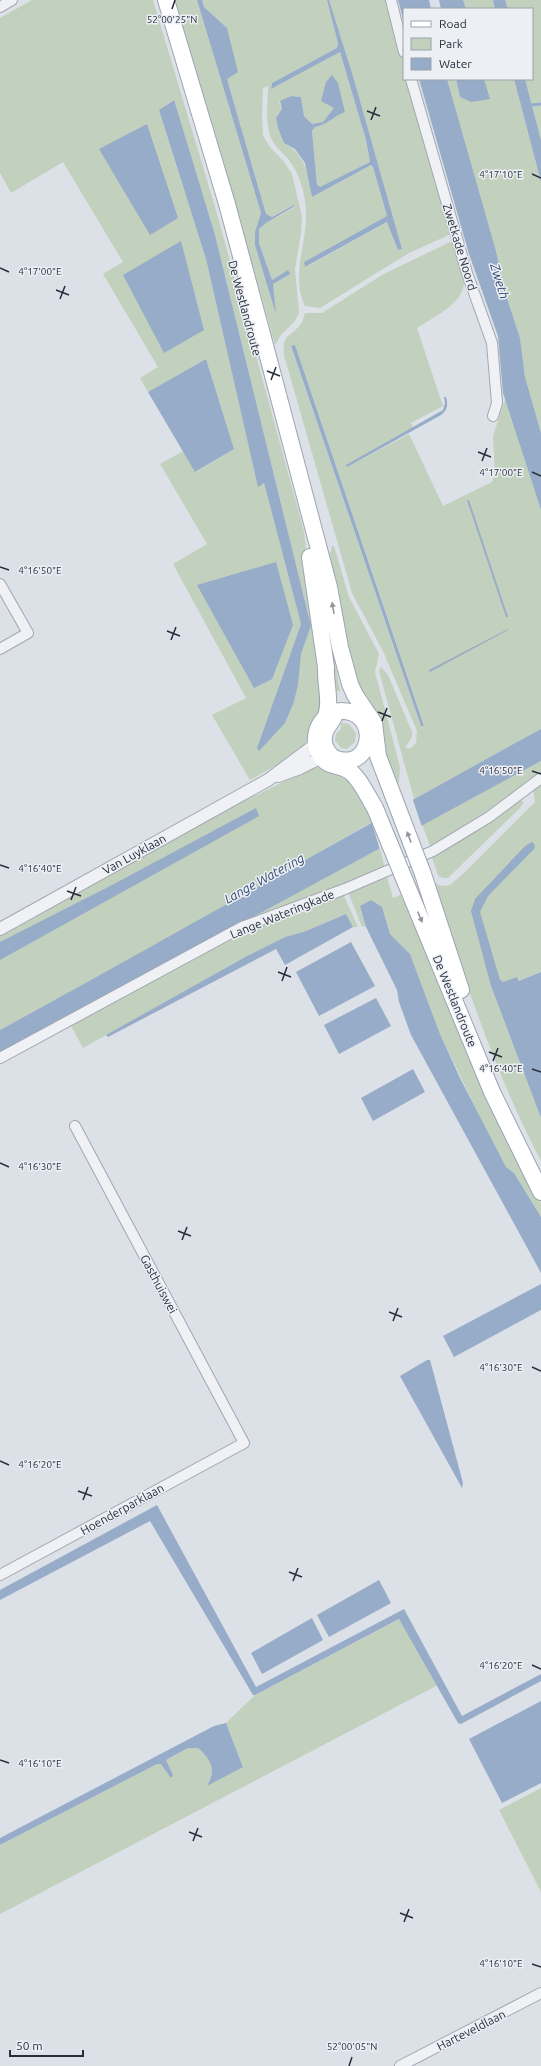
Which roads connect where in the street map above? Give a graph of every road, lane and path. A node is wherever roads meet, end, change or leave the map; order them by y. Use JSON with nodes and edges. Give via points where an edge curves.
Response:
{"nodes":[{"id":1,"x":12,"y":0,"type":"edge"},
{"id":2,"x":156,"y":0,"type":"edge"},
{"id":3,"x":166,"y":0,"type":"edge"},
{"id":4,"x":391,"y":0,"type":"edge"},
{"id":5,"x":0,"y":7,"type":"edge"},
{"id":6,"x":403,"y":48,"type":"edge"},
{"id":7,"x":411,"y":80,"type":"edge"},
{"id":8,"x":493,"y":416,"type":"dead end"},
{"id":9,"x":0,"y":584,"type":"edge"},
{"id":10,"x":340,"y":647,"type":"junction"},
{"id":11,"x":0,"y":649,"type":"edge"},
{"id":12,"x":352,"y":713,"type":"junction"},
{"id":13,"x":330,"y":715,"type":"junction"},
{"id":14,"x":364,"y":751,"type":"junction"},
{"id":15,"x":323,"y":752,"type":"junction"},
{"id":16,"x":347,"y":765,"type":"junction"},
{"id":17,"x":541,"y":778,"type":"edge"},
{"id":18,"x":394,"y":798,"type":"junction"},
{"id":19,"x":0,"y":929,"type":"edge"},
{"id":20,"x":0,"y":1058,"type":"edge"},
{"id":21,"x":75,"y":1126,"type":"dead end"},
{"id":22,"x":541,"y":1173,"type":"edge"},
{"id":23,"x":541,"y":1192,"type":"edge"},
{"id":24,"x":244,"y":1442,"type":"joint"},
{"id":25,"x":0,"y":1575,"type":"edge"},
{"id":26,"x":541,"y":1993,"type":"edge"},
{"id":27,"x":400,"y":2066,"type":"edge"}],
"edges":[{"from":1,"to":5,"type":"street"},
{"from":2,"to":13,"type":"main road","name":"De Westlandroute","via":[[218,209],[308,546],[326,667],[331,679]]},
{"from":10,"to":3,"type":"main road","name":"De Westlandroute","one_way":true,"via":[[329,587],[262,334]]},
{"from":4,"to":6,"type":"street"},
{"from":7,"to":8,"type":"street","name":"Zwetkade Noord","via":[[466,273],[492,343],[497,403]]},
{"from":9,"to":11,"type":"street","via":[[28,633]]},
{"from":10,"to":12,"type":"main road","name":"De Westlandroute","via":[[344,698],[347,708]]},
{"from":10,"to":18,"type":"main road","name":"De Westlandroute","via":[[355,695],[374,723],[378,756]]},
{"from":12,"to":13,"type":"main road"},
{"from":12,"to":14,"type":"main road","name":"De Westlandroute","via":[[362,720],[368,731]]},
{"from":13,"to":15,"type":"main road","via":[[334,720],[326,729],[326,749]]},
{"from":14,"to":16,"type":"main road"},
{"from":14,"to":18,"type":"main road","name":"De Westlandroute","via":[[364,755]]},
{"from":15,"to":16,"type":"main road","via":[[330,765]]},
{"from":15,"to":19,"type":"street","name":"Van Luyklaan","via":[[312,747],[268,780]]},
{"from":16,"to":23,"type":"main road","name":"De Westlandroute","one_way":true,"bridge":true,"via":[[375,808],[492,1092]]},
{"from":17,"to":20,"type":"street","name":"Lange Wateringkade","via":[[489,817],[433,851],[345,889],[242,927]]},
{"from":22,"to":18,"type":"main road","name":"De Westlandroute","one_way":true,"bridge":true,"via":[[512,1116],[482,1046]]},
{"from":21,"to":24,"type":"street","name":"Gasthuiswei"},
{"from":24,"to":25,"type":"street","name":"Hoenderparklaan"},
{"from":26,"to":27,"type":"street","name":"Harteveldlaan"}]}
